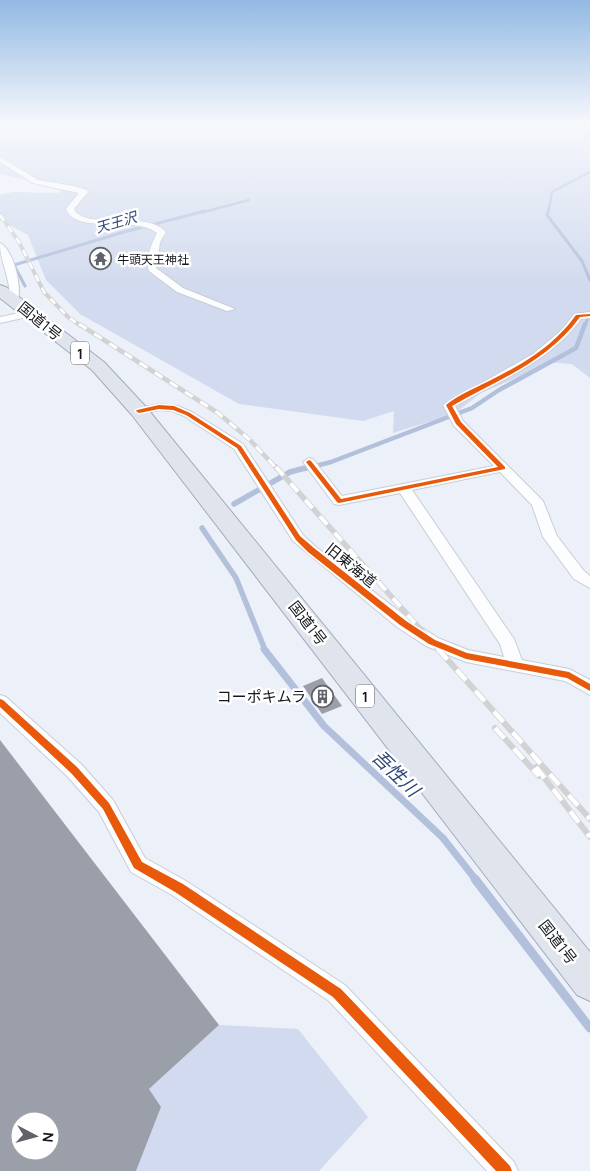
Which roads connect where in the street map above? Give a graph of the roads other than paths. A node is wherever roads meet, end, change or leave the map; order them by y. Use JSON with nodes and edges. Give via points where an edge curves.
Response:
{"nodes":[{"id":1,"x":28,"y":178,"type":"edge"},
{"id":2,"x":0,"y":246,"type":"edge"},
{"id":3,"x":0,"y":290,"type":"edge"},
{"id":4,"x":14,"y":300,"type":"junction"},
{"id":5,"x":230,"y":309,"type":"dead end"},
{"id":6,"x":29,"y":314,"type":"junction"},
{"id":7,"x":590,"y":315,"type":"edge"},
{"id":8,"x":0,"y":320,"type":"edge"},
{"id":9,"x":139,"y":411,"type":"junction"},
{"id":10,"x":309,"y":462,"type":"dead end"},
{"id":11,"x":503,"y":468,"type":"junction"},
{"id":12,"x":404,"y":488,"type":"junction"},
{"id":13,"x":590,"y":583,"type":"edge"},
{"id":14,"x":515,"y":665,"type":"junction"},
{"id":15,"x":590,"y":688,"type":"edge"},
{"id":16,"x":0,"y":702,"type":"edge"},
{"id":17,"x":590,"y":982,"type":"edge"},
{"id":18,"x":505,"y":1171,"type":"edge"}],
"edges":[{"from":1,"to":5,"type":"street","via":[[84,192],[70,208],[72,214],[83,219],[137,221],[159,229],[162,232],[156,242],[152,269],[180,290]]},
{"from":2,"to":4,"type":"street","via":[[15,280]]},
{"from":3,"to":4,"type":"highway","name":"国道1号","number":"1"},
{"from":4,"to":6,"type":"highway","name":"国道1号","number":"1"},
{"from":6,"to":8,"type":"street"},
{"from":6,"to":9,"type":"highway","name":"国道1号","number":"1","via":[[98,366]]},
{"from":7,"to":11,"type":"street","via":[[578,316],[572,327],[542,354],[449,405],[458,423]]},
{"from":9,"to":14,"type":"street","name":"旧東海道","via":[[174,408],[239,447],[298,538],[403,623],[432,642],[466,656]]},
{"from":9,"to":17,"type":"highway","name":"国道1号","number":"1"},
{"from":10,"to":12,"type":"street","via":[[339,500]]},
{"from":11,"to":12,"type":"street"},
{"from":11,"to":13,"type":"street","via":[[538,504],[550,537],[579,575]]},
{"from":12,"to":14,"type":"street","via":[[508,643]]},
{"from":14,"to":15,"type":"street","name":"旧東海道","via":[[569,675]]},
{"from":16,"to":18,"type":"street","via":[[74,770],[106,806],[138,865],[179,888],[337,993]]}]}
